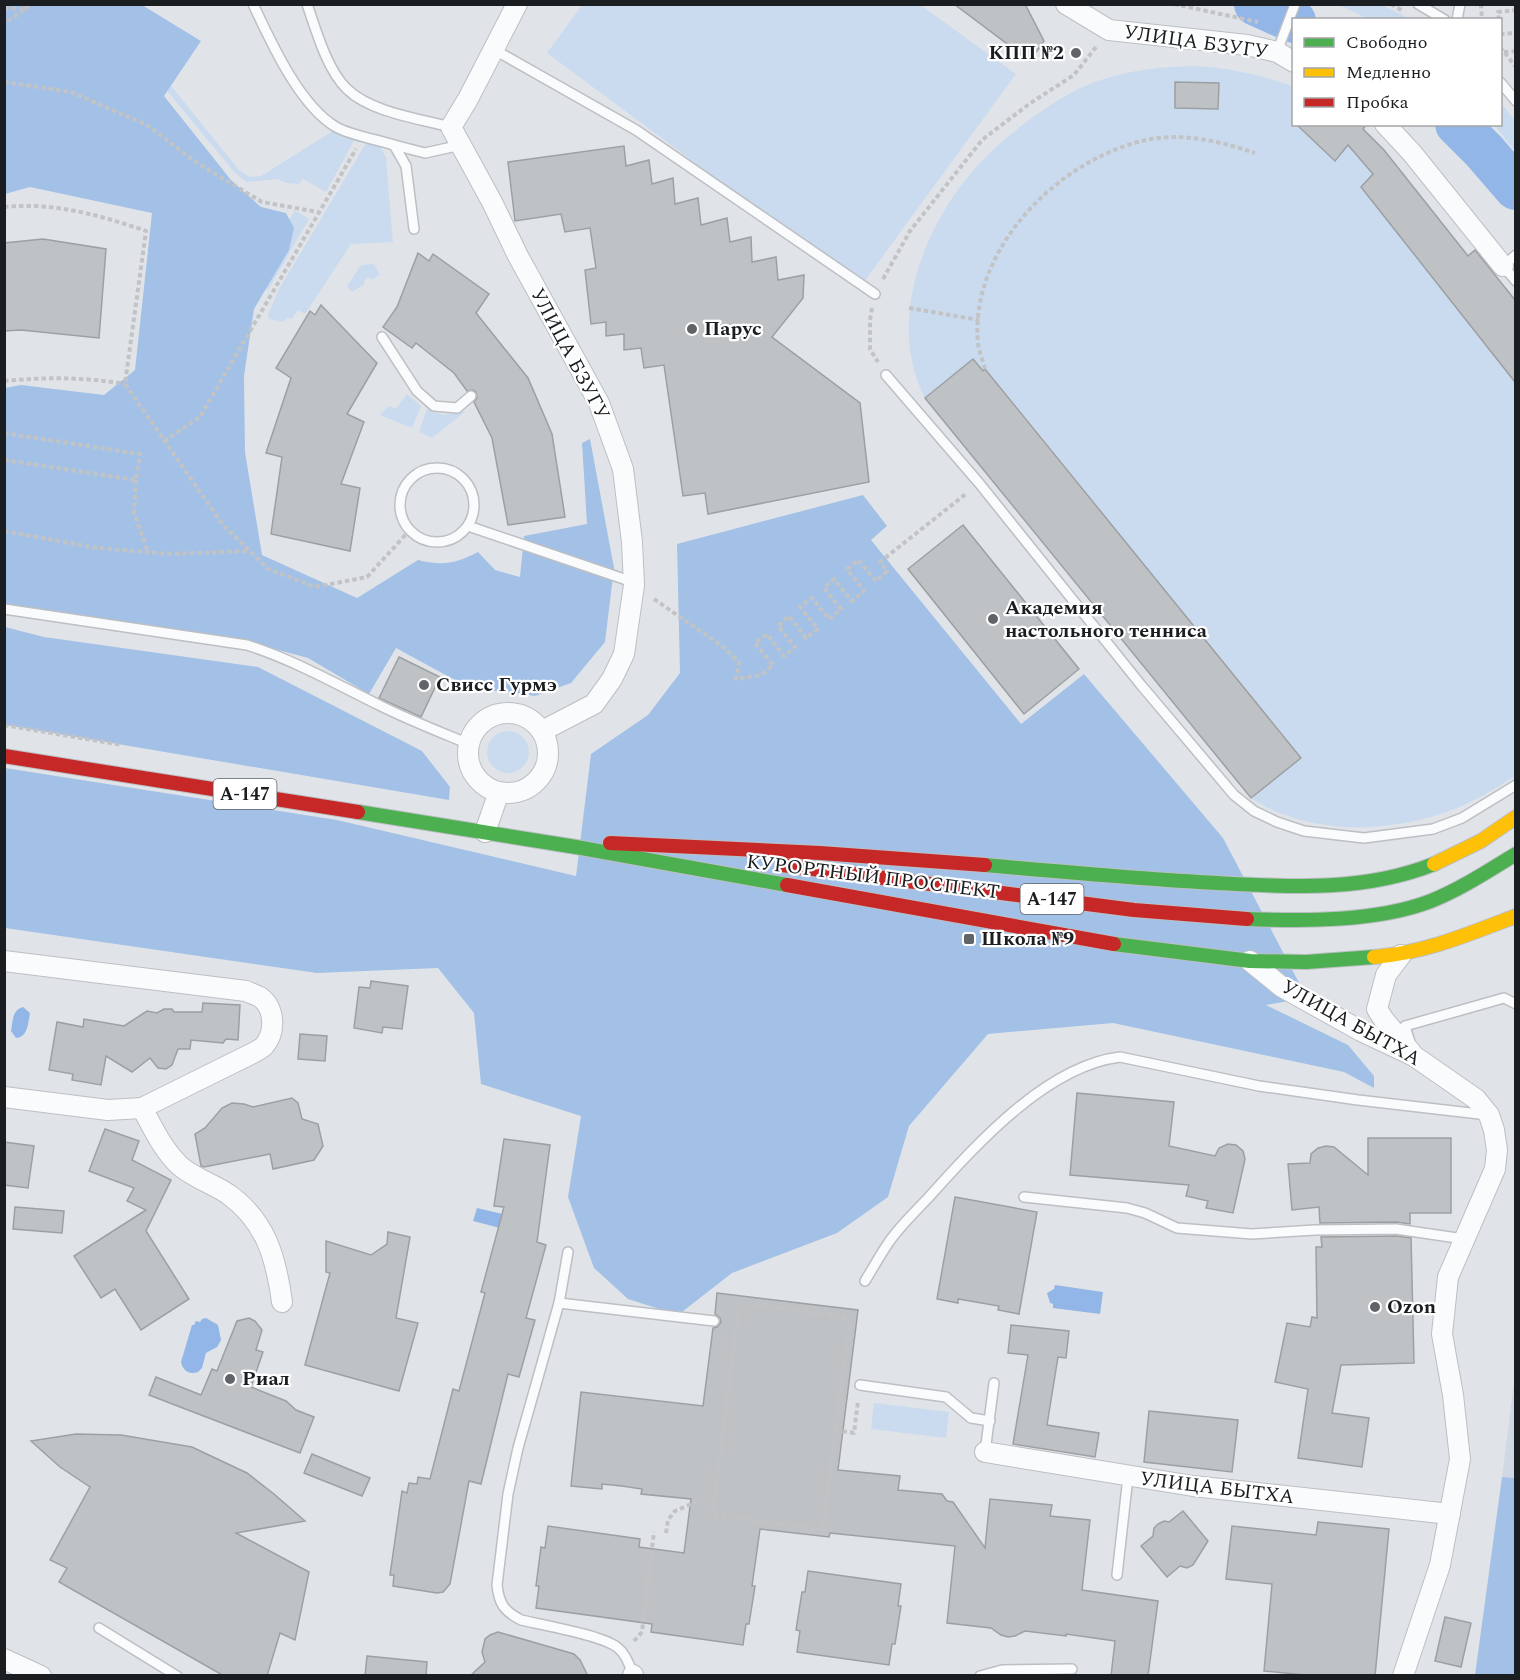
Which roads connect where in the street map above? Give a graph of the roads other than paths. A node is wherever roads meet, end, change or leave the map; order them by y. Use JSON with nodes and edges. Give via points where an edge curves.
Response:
{"nodes":[{"id":1,"x":253,"y":4,"type":"edge"},
{"id":2,"x":307,"y":4,"type":"edge"},
{"id":3,"x":517,"y":4,"type":"edge"},
{"id":4,"x":1066,"y":4,"type":"edge"},
{"id":5,"x":1295,"y":4,"type":"edge"},
{"id":6,"x":1418,"y":4,"type":"edge"},
{"id":7,"x":1442,"y":18,"type":"edge"},
{"id":8,"x":493,"y":49,"type":"junction"},
{"id":9,"x":1276,"y":52,"type":"junction"},
{"id":10,"x":1292,"y":61,"type":"edge"},
{"id":11,"x":1502,"y":85,"type":"edge"},
{"id":12,"x":1515,"y":101,"type":"edge"},
{"id":13,"x":1387,"y":126,"type":"edge"},
{"id":14,"x":452,"y":127,"type":"junction"},
{"id":15,"x":461,"y":144,"type":"junction"},
{"id":16,"x":394,"y":146,"type":"junction"},
{"id":17,"x":414,"y":229,"type":"dead end"},
{"id":18,"x":1509,"y":260,"type":"edge"},
{"id":19,"x":1515,"y":281,"type":"edge"},
{"id":20,"x":875,"y":294,"type":"road end"},
{"id":21,"x":382,"y":337,"type":"dead end"},
{"id":22,"x":886,"y":375,"type":"road end"},
{"id":23,"x":471,"y":396,"type":"dead end"},
{"id":24,"x":468,"y":526,"type":"junction"},
{"id":25,"x":634,"y":585,"type":"junction"},
{"id":26,"x":4,"y":609,"type":"edge"},
{"id":27,"x":542,"y":731,"type":"junction"},
{"id":28,"x":469,"y":744,"type":"junction"},
{"id":29,"x":4,"y":756,"type":"edge"},
{"id":30,"x":1515,"y":785,"type":"edge"},
{"id":31,"x":499,"y":792,"type":"junction"},
{"id":32,"x":1515,"y":818,"type":"edge"},
{"id":33,"x":485,"y":832,"type":"junction"},
{"id":34,"x":603,"y":843,"type":"junction"},
{"id":35,"x":576,"y":847,"type":"junction"},
{"id":36,"x":1515,"y":854,"type":"edge"},
{"id":37,"x":1515,"y":916,"type":"edge"},
{"id":38,"x":1401,"y":955,"type":"junction"},
{"id":39,"x":4,"y":961,"type":"edge"},
{"id":40,"x":1250,"y":961,"type":"junction"},
{"id":41,"x":1515,"y":1002,"type":"edge"},
{"id":42,"x":1414,"y":1056,"type":"junction"},
{"id":43,"x":4,"y":1097,"type":"edge"},
{"id":44,"x":142,"y":1108,"type":"junction"},
{"id":45,"x":1490,"y":1115,"type":"junction"},
{"id":46,"x":1024,"y":1197,"type":"dead end"},
{"id":47,"x":1464,"y":1239,"type":"junction"},
{"id":48,"x":568,"y":1252,"type":"dead end"},
{"id":49,"x":865,"y":1281,"type":"dead end"},
{"id":50,"x":282,"y":1302,"type":"dead end"},
{"id":51,"x":559,"y":1303,"type":"junction"},
{"id":52,"x":714,"y":1322,"type":"dead end"},
{"id":53,"x":994,"y":1383,"type":"dead end"},
{"id":54,"x":860,"y":1385,"type":"dead end"},
{"id":55,"x":990,"y":1421,"type":"junction"},
{"id":56,"x":985,"y":1452,"type":"joint"},
{"id":57,"x":1128,"y":1477,"type":"junction"},
{"id":58,"x":1450,"y":1514,"type":"junction"},
{"id":59,"x":1117,"y":1575,"type":"dead end"},
{"id":60,"x":99,"y":1628,"type":"dead end"},
{"id":61,"x":4,"y":1659,"type":"edge"},
{"id":62,"x":1072,"y":1668,"type":"dead end"},
{"id":63,"x":41,"y":1676,"type":"edge"},
{"id":64,"x":177,"y":1676,"type":"edge"},
{"id":65,"x":633,"y":1676,"type":"edge"},
{"id":66,"x":980,"y":1676,"type":"edge"},
{"id":67,"x":1403,"y":1676,"type":"edge"}],
"edges":[{"from":1,"to":16,"type":"lane","via":[[280,62],[313,106],[336,127]]},
{"from":2,"to":14,"type":"lane","via":[[318,37],[346,88],[364,102]]},
{"from":3,"to":8,"type":"street"},
{"from":4,"to":9,"type":"street","name":"УЛИЦА БЗУГУ","via":[[1109,30],[1247,45]]},
{"from":5,"to":9,"type":"lane"},
{"from":6,"to":7,"type":"lane"},
{"from":8,"to":14,"type":"street"},
{"from":8,"to":20,"type":"lane","via":[[636,130]]},
{"from":9,"to":10,"type":"street","name":"УЛИЦА БЗУГУ"},
{"from":11,"to":12,"type":"lane"},
{"from":13,"to":18,"type":"street"},
{"from":14,"to":15,"type":"street","name":"УЛИЦА БЗУГУ"},
{"from":15,"to":16,"type":"lane","via":[[425,153]]},
{"from":15,"to":25,"type":"street","name":"УЛИЦА БЗУГУ","via":[[599,403],[623,469]]},
{"from":16,"to":17,"type":"lane","via":[[406,166]]},
{"from":18,"to":19,"type":"lane"},
{"from":21,"to":23,"type":"lane","via":[[417,391],[434,406],[457,408]]},
{"from":22,"to":30,"type":"lane","via":[[979,483],[1141,685],[1234,795],[1254,811],[1304,831],[1364,838],[1432,829],[1462,818]]},
{"from":24,"to":24,"type":"lane","via":[[456,538],[444,542],[419,538],[409,531],[399,508],[406,484],[425,470],[454,472],[474,495],[475,507]]},
{"from":24,"to":25,"type":"lane"},
{"from":25,"to":27,"type":"street","name":"УЛИЦА БЗУГУ","via":[[624,654],[612,679],[594,704]]},
{"from":26,"to":28,"type":"lane","via":[[247,645],[290,660]]},
{"from":27,"to":28,"type":"street","via":[[527,718],[506,713],[479,726]]},
{"from":27,"to":31,"type":"street","via":[[548,751],[537,780],[520,791]]},
{"from":28,"to":31,"type":"street","via":[[474,774]]},
{"from":29,"to":33,"type":"main road","name":"КУРОРТНЫЙ ПРОСПЕКТ","number":"А-147"},
{"from":31,"to":33,"type":"street"},
{"from":32,"to":34,"type":"main road","number":"А-147","via":[[1478,843],[1408,874],[1365,882],[1295,887],[903,857]]},
{"from":33,"to":35,"type":"main road","name":"КУРОРТНЫЙ ПРОСПЕКТ","number":"А-147"},
{"from":34,"to":35,"type":"main road","name":"КУРОРТНЫЙ ПРОСПЕКТ","number":"А-147"},
{"from":34,"to":36,"type":"main road","name":"КУРОРТНЫЙ ПРОСПЕКТ","number":"А-147","via":[[1127,909],[1296,920],[1380,913],[1417,905],[1458,889]]},
{"from":35,"to":40,"type":"main road","name":"КУРОРТНЫЙ ПРОСПЕКТ","number":"А-147","via":[[1120,945]]},
{"from":37,"to":38,"type":"main road","name":"КУРОРТНЫЙ ПРОСПЕКТ","number":"А-147","via":[[1446,944]]},
{"from":38,"to":40,"type":"main road","name":"КУРОРТНЫЙ ПРОСПЕКТ","number":"А-147","via":[[1306,963]]},
{"from":38,"to":42,"type":"street","via":[[1386,975],[1377,1009]]},
{"from":39,"to":44,"type":"street","via":[[246,991],[268,1006],[272,1017],[270,1034],[263,1046]]},
{"from":40,"to":42,"type":"street","name":"УЛИЦА БЫТХА","via":[[1282,987],[1318,1008]]},
{"from":41,"to":42,"type":"lane","via":[[1504,998],[1405,1026]]},
{"from":42,"to":45,"type":"street","name":"УЛИЦА БЫТХА","via":[[1476,1099]]},
{"from":43,"to":44,"type":"street","via":[[108,1110]]},
{"from":44,"to":50,"type":"street","via":[[167,1152],[181,1167],[228,1194],[251,1214],[266,1238],[278,1270]]},
{"from":45,"to":47,"type":"street","via":[[1496,1140],[1495,1169]]},
{"from":45,"to":49,"type":"lane","via":[[1259,1086],[1120,1057],[1102,1059],[1070,1073],[1017,1107],[890,1240]]},
{"from":46,"to":47,"type":"lane","via":[[1127,1208],[1177,1228],[1252,1234],[1396,1229]]},
{"from":47,"to":58,"type":"street","via":[[1448,1277],[1442,1334],[1460,1459]]},
{"from":48,"to":51,"type":"lane"},
{"from":51,"to":52,"type":"lane"},
{"from":51,"to":65,"type":"lane","via":[[508,1494],[498,1597],[509,1614],[521,1620],[618,1647]]},
{"from":53,"to":55,"type":"lane"},
{"from":54,"to":55,"type":"lane","via":[[946,1397],[971,1418]]},
{"from":55,"to":56,"type":"lane"},
{"from":56,"to":57,"type":"street","name":"УЛИЦА БЫТХА"},
{"from":57,"to":58,"type":"street","name":"УЛИЦА БЫТХА"},
{"from":57,"to":59,"type":"lane"},
{"from":58,"to":67,"type":"street","via":[[1440,1565]]},
{"from":60,"to":64,"type":"lane"},
{"from":61,"to":63,"type":"street"},
{"from":62,"to":66,"type":"lane","via":[[1002,1670]]}]}
